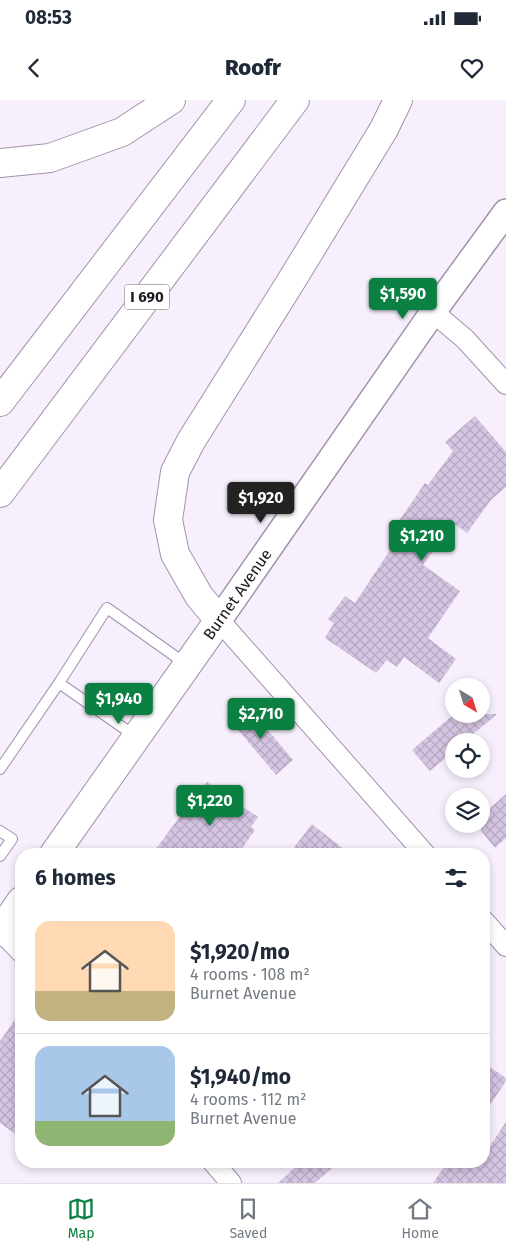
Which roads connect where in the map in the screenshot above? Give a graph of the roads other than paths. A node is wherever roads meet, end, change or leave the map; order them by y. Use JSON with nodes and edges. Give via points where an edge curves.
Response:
{"nodes":[{"id":1,"x":170,"y":100,"type":"edge"},
{"id":2,"x":231,"y":100,"type":"edge"},
{"id":3,"x":295,"y":100,"type":"edge"},
{"id":4,"x":398,"y":100,"type":"edge"},
{"id":5,"x":0,"y":163,"type":"edge"},
{"id":6,"x":506,"y":212,"type":"edge"},
{"id":7,"x":433,"y":312,"type":"junction"},
{"id":8,"x":506,"y":384,"type":"edge"},
{"id":9,"x":0,"y":402,"type":"edge"},
{"id":10,"x":0,"y":493,"type":"edge"},
{"id":11,"x":219,"y":620,"type":"junction"},
{"id":12,"x":187,"y":665,"type":"junction"},
{"id":13,"x":59,"y":683,"type":"junction"},
{"id":14,"x":136,"y":737,"type":"junction"},
{"id":15,"x":0,"y":769,"type":"edge"},
{"id":16,"x":0,"y":831,"type":"edge"},
{"id":17,"x":58,"y":848,"type":"edge"},
{"id":18,"x":420,"y":848,"type":"edge"},
{"id":19,"x":0,"y":856,"type":"edge"},
{"id":20,"x":8,"y":918,"type":"edge"},
{"id":21,"x":490,"y":928,"type":"edge"},
{"id":22,"x":15,"y":936,"type":"edge"},
{"id":23,"x":506,"y":946,"type":"edge"},
{"id":24,"x":218,"y":1168,"type":"edge"},
{"id":25,"x":231,"y":1183,"type":"edge"}],
"edges":[{"from":1,"to":5,"type":"main road","via":[[122,132],[50,158]]},
{"from":2,"to":9,"type":"main road"},
{"from":3,"to":10,"type":"main road","number":"I 690"},
{"from":4,"to":11,"type":"main road","via":[[374,145],[175,472],[168,520],[175,554],[199,596]]},
{"from":6,"to":7,"type":"street","name":"Burnet Avenue"},
{"from":7,"to":8,"type":"street","via":[[465,339]]},
{"from":7,"to":11,"type":"street","name":"Burnet Avenue"},
{"from":11,"to":12,"type":"main road","name":"Burnet Avenue"},
{"from":11,"to":18,"type":"street"},
{"from":12,"to":13,"type":"lane","via":[[107,608]]},
{"from":12,"to":14,"type":"main road","name":"Burnet Avenue"},
{"from":13,"to":14,"type":"lane"},
{"from":13,"to":15,"type":"lane"},
{"from":14,"to":17,"type":"main road","name":"Burnet Avenue"},
{"from":16,"to":19,"type":"lane","via":[[12,839]]},
{"from":20,"to":22,"type":"street"},
{"from":21,"to":23,"type":"street"},
{"from":24,"to":25,"type":"street"}]}
